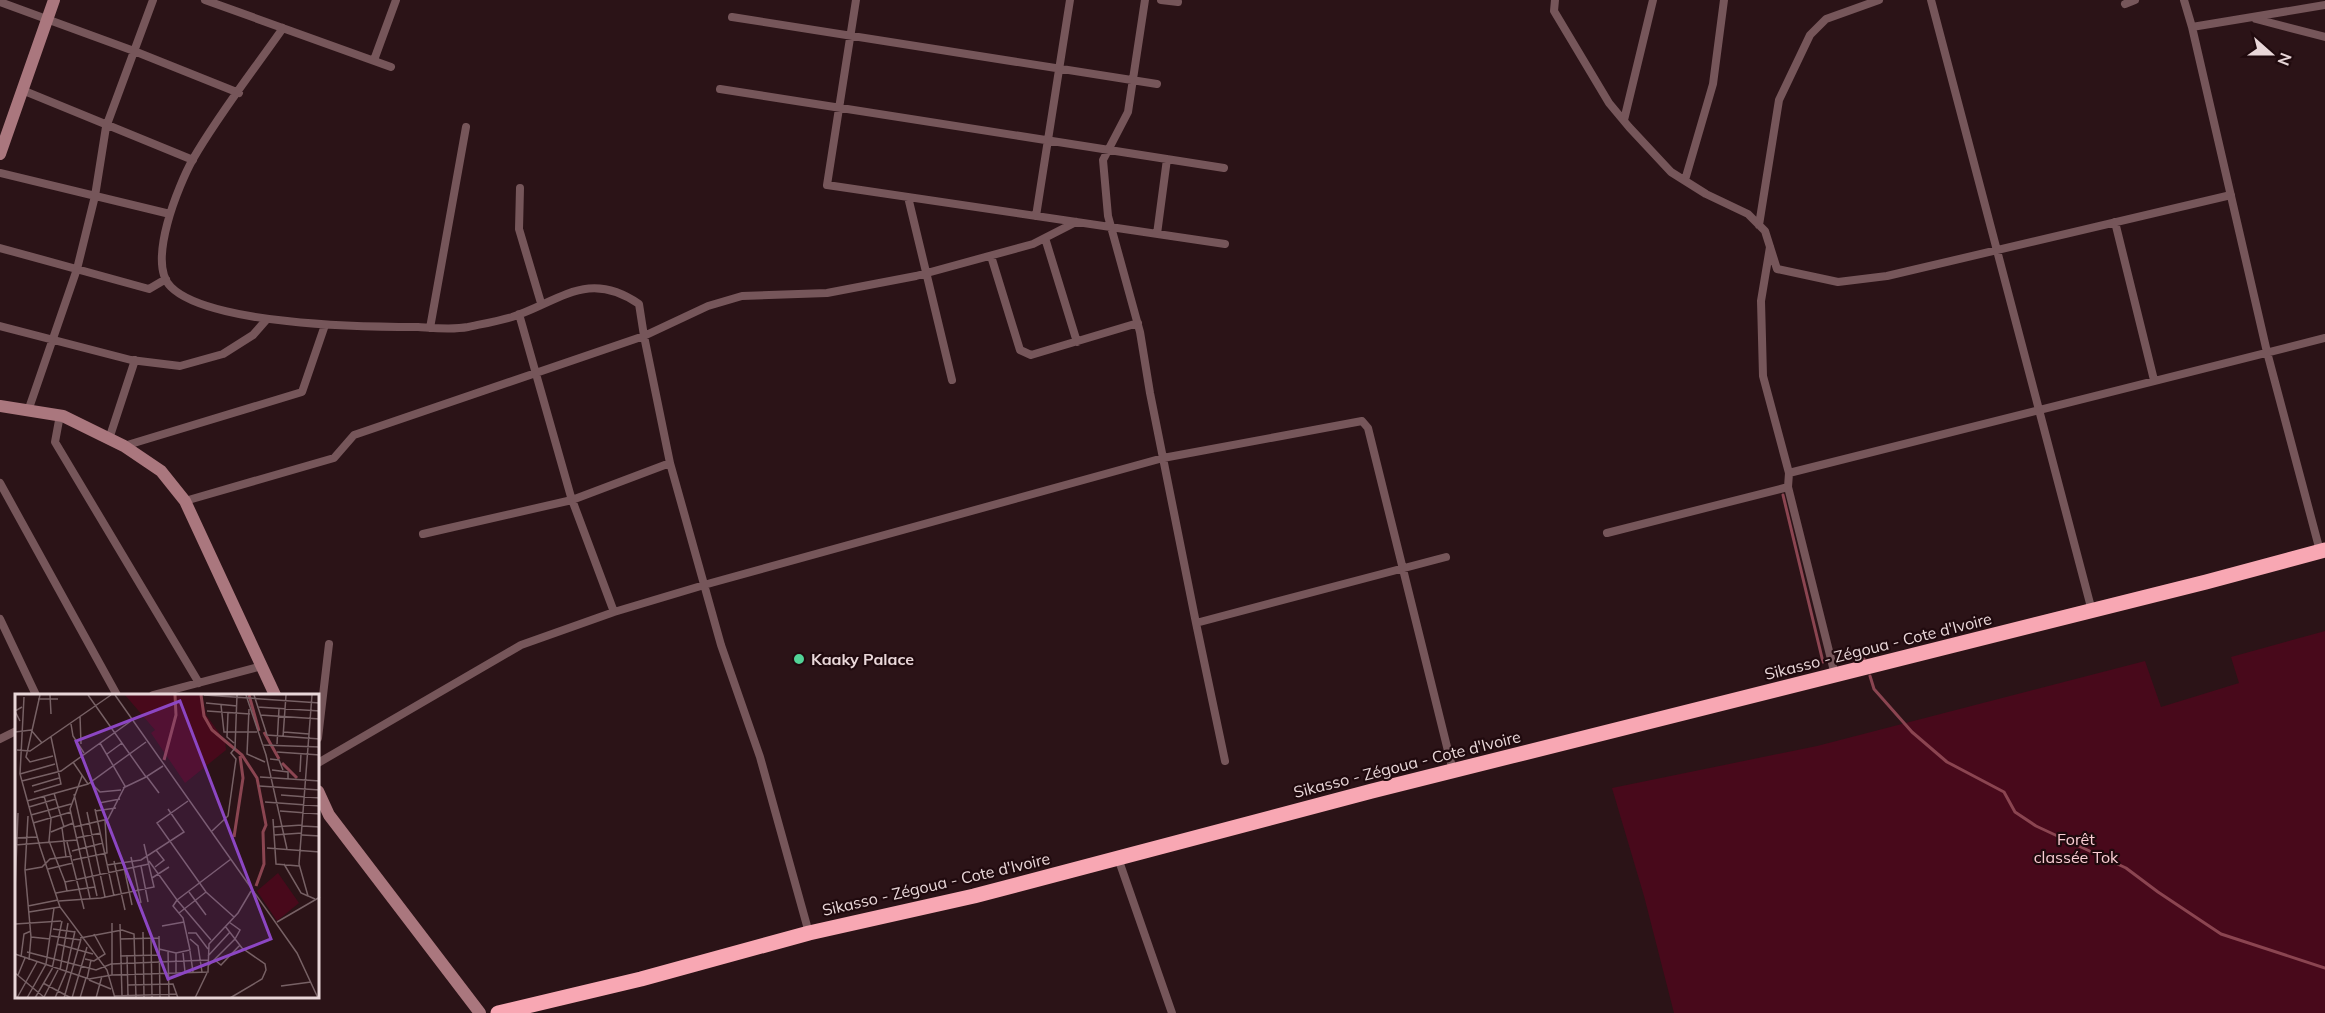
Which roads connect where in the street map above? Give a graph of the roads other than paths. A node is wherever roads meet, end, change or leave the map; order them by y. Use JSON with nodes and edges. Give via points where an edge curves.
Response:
{"nodes":[{"id":1,"x":54,"y":0,"type":"edge"},
{"id":2,"x":153,"y":0,"type":"edge"},
{"id":3,"x":205,"y":0,"type":"edge"},
{"id":4,"x":396,"y":0,"type":"edge"},
{"id":5,"x":856,"y":0,"type":"edge"},
{"id":6,"x":1070,"y":0,"type":"edge"},
{"id":7,"x":1145,"y":0,"type":"edge"},
{"id":8,"x":1161,"y":0,"type":"edge"},
{"id":9,"x":1555,"y":0,"type":"edge"},
{"id":10,"x":1653,"y":0,"type":"edge"},
{"id":11,"x":1724,"y":0,"type":"edge"},
{"id":12,"x":1879,"y":0,"type":"edge"},
{"id":13,"x":1931,"y":0,"type":"edge"},
{"id":14,"x":2135,"y":0,"type":"edge"},
{"id":15,"x":2184,"y":0,"type":"edge"},
{"id":16,"x":0,"y":2,"type":"edge"},
{"id":17,"x":1178,"y":2,"type":"dead end"},
{"id":18,"x":2125,"y":3,"type":"dead end"},
{"id":19,"x":230,"y":4,"type":"edge"},
{"id":20,"x":2325,"y":5,"type":"edge"},
{"id":21,"x":732,"y":17,"type":"dead end"},
{"id":22,"x":2253,"y":18,"type":"junction"},
{"id":23,"x":47,"y":20,"type":"junction"},
{"id":24,"x":2192,"y":27,"type":"junction"},
{"id":25,"x":283,"y":28,"type":"junction"},
{"id":26,"x":851,"y":36,"type":"junction"},
{"id":27,"x":2325,"y":37,"type":"edge"},
{"id":28,"x":134,"y":51,"type":"junction"},
{"id":29,"x":374,"y":60,"type":"junction"},
{"id":30,"x":392,"y":67,"type":"dead end"},
{"id":31,"x":1059,"y":69,"type":"junction"},
{"id":32,"x":1132,"y":80,"type":"junction"},
{"id":33,"x":1157,"y":84,"type":"dead end"},
{"id":34,"x":720,"y":89,"type":"dead end"},
{"id":35,"x":22,"y":90,"type":"junction"},
{"id":36,"x":238,"y":93,"type":"junction"},
{"id":37,"x":839,"y":108,"type":"junction"},
{"id":38,"x":1624,"y":120,"type":"junction"},
{"id":39,"x":107,"y":125,"type":"junction"},
{"id":40,"x":466,"y":127,"type":"dead end"},
{"id":41,"x":1048,"y":141,"type":"junction"},
{"id":42,"x":1108,"y":150,"type":"junction"},
{"id":43,"x":0,"y":154,"type":"edge"},
{"id":44,"x":1167,"y":159,"type":"junction"},
{"id":45,"x":193,"y":160,"type":"junction"},
{"id":46,"x":1224,"y":168,"type":"dead end"},
{"id":47,"x":0,"y":173,"type":"edge"},
{"id":48,"x":1685,"y":180,"type":"junction"},
{"id":49,"x":520,"y":188,"type":"dead end"},
{"id":50,"x":2231,"y":195,"type":"junction"},
{"id":51,"x":95,"y":196,"type":"junction"},
{"id":52,"x":908,"y":197,"type":"junction"},
{"id":53,"x":170,"y":214,"type":"junction"},
{"id":54,"x":1036,"y":216,"type":"junction"},
{"id":55,"x":1076,"y":222,"type":"junction"},
{"id":56,"x":2115,"y":222,"type":"junction"},
{"id":57,"x":1759,"y":225,"type":"junction"},
{"id":58,"x":1112,"y":227,"type":"junction"},
{"id":59,"x":1157,"y":234,"type":"junction"},
{"id":60,"x":1045,"y":238,"type":"junction"},
{"id":61,"x":1225,"y":244,"type":"dead end"},
{"id":62,"x":1770,"y":246,"type":"junction"},
{"id":63,"x":0,"y":248,"type":"edge"},
{"id":64,"x":1997,"y":250,"type":"junction"},
{"id":65,"x":991,"y":256,"type":"junction"},
{"id":66,"x":77,"y":269,"type":"junction"},
{"id":67,"x":926,"y":274,"type":"junction"},
{"id":68,"x":166,"y":279,"type":"junction"},
{"id":69,"x":541,"y":303,"type":"junction"},
{"id":70,"x":519,"y":314,"type":"junction"},
{"id":71,"x":267,"y":319,"type":"junction"},
{"id":72,"x":1138,"y":323,"type":"junction"},
{"id":73,"x":326,"y":325,"type":"junction"},
{"id":74,"x":0,"y":326,"type":"edge"},
{"id":75,"x":430,"y":328,"type":"junction"},
{"id":76,"x":645,"y":336,"type":"junction"},
{"id":77,"x":2325,"y":338,"type":"edge"},
{"id":78,"x":53,"y":340,"type":"junction"},
{"id":79,"x":1077,"y":342,"type":"junction"},
{"id":80,"x":2267,"y":352,"type":"junction"},
{"id":81,"x":135,"y":360,"type":"junction"},
{"id":82,"x":536,"y":372,"type":"junction"},
{"id":83,"x":952,"y":380,"type":"dead end"},
{"id":84,"x":2154,"y":380,"type":"junction"},
{"id":85,"x":0,"y":406,"type":"edge"},
{"id":86,"x":2037,"y":409,"type":"junction"},
{"id":87,"x":28,"y":411,"type":"junction"},
{"id":88,"x":60,"y":415,"type":"junction"},
{"id":89,"x":109,"y":439,"type":"junction"},
{"id":90,"x":124,"y":446,"type":"junction"},
{"id":91,"x":1163,"y":458,"type":"junction"},
{"id":92,"x":670,"y":463,"type":"junction"},
{"id":93,"x":1789,"y":473,"type":"junction"},
{"id":94,"x":0,"y":483,"type":"edge"},
{"id":95,"x":1788,"y":487,"type":"junction"},
{"id":96,"x":572,"y":500,"type":"junction"},
{"id":97,"x":185,"y":501,"type":"junction"},
{"id":98,"x":1607,"y":533,"type":"dead end"},
{"id":99,"x":423,"y":534,"type":"dead end"},
{"id":100,"x":2322,"y":550,"type":"edge"},
{"id":101,"x":1446,"y":557,"type":"dead end"},
{"id":102,"x":1403,"y":568,"type":"junction"},
{"id":103,"x":704,"y":585,"type":"junction"},
{"id":104,"x":2091,"y":611,"type":"junction"},
{"id":105,"x":614,"y":612,"type":"junction"},
{"id":106,"x":0,"y":619,"type":"edge"},
{"id":107,"x":1196,"y":623,"type":"junction"},
{"id":108,"x":329,"y":644,"type":"dead end"},
{"id":109,"x":262,"y":666,"type":"junction"},
{"id":110,"x":1835,"y":675,"type":"junction"},
{"id":111,"x":199,"y":683,"type":"junction"},
{"id":112,"x":36,"y":694,"type":"edge"},
{"id":113,"x":116,"y":694,"type":"edge"},
{"id":114,"x":157,"y":694,"type":"edge"},
{"id":115,"x":275,"y":694,"type":"edge"},
{"id":116,"x":320,"y":721,"type":"edge"},
{"id":117,"x":15,"y":732,"type":"edge"},
{"id":118,"x":0,"y":739,"type":"edge"},
{"id":119,"x":1225,"y":761,"type":"dead end"},
{"id":120,"x":320,"y":763,"type":"edge"},
{"id":121,"x":1453,"y":771,"type":"junction"},
{"id":122,"x":320,"y":795,"type":"edge"},
{"id":123,"x":1118,"y":858,"type":"junction"},
{"id":124,"x":809,"y":933,"type":"junction"},
{"id":125,"x":480,"y":1013,"type":"edge"},
{"id":126,"x":498,"y":1013,"type":"edge"},
{"id":127,"x":1172,"y":1013,"type":"edge"}],
"edges":[{"from":1,"to":23,"type":"street"},
{"from":2,"to":28,"type":"street"},
{"from":3,"to":19,"type":"street"},
{"from":4,"to":29,"type":"street"},
{"from":5,"to":26,"type":"street"},
{"from":6,"to":31,"type":"street"},
{"from":7,"to":32,"type":"street"},
{"from":8,"to":17,"type":"street"},
{"from":9,"to":38,"type":"street","via":[[1554,11],[1609,103]]},
{"from":10,"to":38,"type":"street"},
{"from":11,"to":48,"type":"street","via":[[1713,84]]},
{"from":12,"to":57,"type":"street","via":[[1826,19],[1810,35],[1779,100]]},
{"from":13,"to":64,"type":"street"},
{"from":14,"to":18,"type":"street"},
{"from":15,"to":24,"type":"street"},
{"from":16,"to":23,"type":"street"},
{"from":19,"to":25,"type":"street"},
{"from":20,"to":22,"type":"street"},
{"from":21,"to":26,"type":"street"},
{"from":22,"to":24,"type":"street"},
{"from":22,"to":27,"type":"street"},
{"from":23,"to":28,"type":"street"},
{"from":23,"to":35,"type":"street"},
{"from":24,"to":50,"type":"street"},
{"from":25,"to":29,"type":"street"},
{"from":25,"to":36,"type":"street"},
{"from":26,"to":31,"type":"street"},
{"from":26,"to":37,"type":"street"},
{"from":28,"to":36,"type":"street"},
{"from":28,"to":39,"type":"street"},
{"from":29,"to":30,"type":"street"},
{"from":31,"to":32,"type":"street"},
{"from":31,"to":41,"type":"street"},
{"from":32,"to":33,"type":"street"},
{"from":32,"to":42,"type":"street","via":[[1128,112]]},
{"from":34,"to":37,"type":"street"},
{"from":35,"to":39,"type":"street"},
{"from":35,"to":43,"type":"street"},
{"from":36,"to":45,"type":"street"},
{"from":37,"to":41,"type":"street"},
{"from":37,"to":52,"type":"street","via":[[827,185]]},
{"from":38,"to":48,"type":"street","via":[[1671,172]]},
{"from":39,"to":45,"type":"street"},
{"from":39,"to":51,"type":"street"},
{"from":40,"to":75,"type":"street"},
{"from":41,"to":42,"type":"street"},
{"from":41,"to":54,"type":"street"},
{"from":42,"to":44,"type":"street"},
{"from":42,"to":58,"type":"street","via":[[1103,160]]},
{"from":44,"to":46,"type":"street"},
{"from":44,"to":59,"type":"street"},
{"from":45,"to":53,"type":"street"},
{"from":47,"to":51,"type":"street"},
{"from":48,"to":57,"type":"street","via":[[1748,214]]},
{"from":49,"to":69,"type":"street","via":[[519,229]]},
{"from":50,"to":56,"type":"street"},
{"from":50,"to":80,"type":"street"},
{"from":51,"to":53,"type":"street"},
{"from":51,"to":66,"type":"street"},
{"from":52,"to":54,"type":"street"},
{"from":52,"to":67,"type":"street"},
{"from":53,"to":68,"type":"street","via":[[162,249]]},
{"from":54,"to":55,"type":"street"},
{"from":55,"to":58,"type":"street"},
{"from":55,"to":60,"type":"street"},
{"from":56,"to":64,"type":"street"},
{"from":56,"to":84,"type":"street"},
{"from":57,"to":62,"type":"street"},
{"from":58,"to":59,"type":"street"},
{"from":58,"to":72,"type":"street"},
{"from":59,"to":61,"type":"street"},
{"from":60,"to":65,"type":"street"},
{"from":60,"to":79,"type":"street"},
{"from":62,"to":64,"type":"street","via":[[1777,269],[1838,282],[1887,276]]},
{"from":62,"to":93,"type":"street","via":[[1761,301],[1763,376]]},
{"from":63,"to":66,"type":"street"},
{"from":64,"to":86,"type":"street"},
{"from":65,"to":67,"type":"street"},
{"from":65,"to":79,"type":"street","via":[[1020,350],[1032,355]]},
{"from":66,"to":68,"type":"street","via":[[149,290]]},
{"from":66,"to":78,"type":"street"},
{"from":67,"to":76,"type":"street","via":[[826,293],[741,296],[708,306]]},
{"from":67,"to":83,"type":"street"},
{"from":68,"to":71,"type":"street","via":[[170,287],[205,307]]},
{"from":69,"to":70,"type":"street"},
{"from":69,"to":76,"type":"street","via":[[565,293],[600,288],[624,294],[639,304]]},
{"from":70,"to":75,"type":"street","via":[[465,328]]},
{"from":70,"to":82,"type":"street"},
{"from":71,"to":73,"type":"street"},
{"from":71,"to":81,"type":"street","via":[[253,335],[223,354],[180,366]]},
{"from":72,"to":79,"type":"street"},
{"from":72,"to":91,"type":"street"},
{"from":73,"to":75,"type":"street"},
{"from":73,"to":90,"type":"street","via":[[302,392]]},
{"from":74,"to":78,"type":"street"},
{"from":76,"to":82,"type":"street"},
{"from":76,"to":92,"type":"street"},
{"from":77,"to":80,"type":"street"},
{"from":78,"to":81,"type":"street"},
{"from":78,"to":87,"type":"street"},
{"from":80,"to":84,"type":"street"},
{"from":80,"to":100,"type":"street"},
{"from":81,"to":89,"type":"street"},
{"from":82,"to":96,"type":"street"},
{"from":82,"to":97,"type":"street","via":[[354,435],[334,458]]},
{"from":84,"to":86,"type":"street"},
{"from":85,"to":87,"type":"street"},
{"from":86,"to":93,"type":"street"},
{"from":86,"to":104,"type":"street"},
{"from":87,"to":88,"type":"street"},
{"from":88,"to":89,"type":"street"},
{"from":88,"to":111,"type":"street","via":[[55,441]]},
{"from":89,"to":90,"type":"street"},
{"from":90,"to":97,"type":"street","via":[[161,471]]},
{"from":91,"to":102,"type":"street","via":[[1362,421],[1368,428]]},
{"from":91,"to":103,"type":"street"},
{"from":91,"to":107,"type":"street"},
{"from":92,"to":96,"type":"street"},
{"from":92,"to":103,"type":"street"},
{"from":93,"to":95,"type":"street"},
{"from":94,"to":113,"type":"street"},
{"from":95,"to":98,"type":"street"},
{"from":95,"to":110,"type":"street"},
{"from":96,"to":99,"type":"street"},
{"from":96,"to":105,"type":"street"},
{"from":97,"to":109,"type":"street"},
{"from":100,"to":104,"type":"highway","name":"Sikasso - Zégoua - Cote d'Ivoire"},
{"from":101,"to":102,"type":"street"},
{"from":102,"to":107,"type":"street"},
{"from":102,"to":121,"type":"street"},
{"from":103,"to":105,"type":"street"},
{"from":103,"to":124,"type":"street","via":[[760,757]]},
{"from":104,"to":110,"type":"highway","name":"Sikasso - Zégoua - Cote d'Ivoire"},
{"from":105,"to":120,"type":"street","via":[[521,645]]},
{"from":106,"to":112,"type":"street"},
{"from":107,"to":119,"type":"street"},
{"from":108,"to":116,"type":"street"},
{"from":109,"to":111,"type":"street"},
{"from":109,"to":115,"type":"street"},
{"from":110,"to":121,"type":"highway","name":"Sikasso - Zégoua - Cote d'Ivoire"},
{"from":111,"to":114,"type":"street"},
{"from":117,"to":118,"type":"street"},
{"from":121,"to":123,"type":"highway","name":"Sikasso - Zégoua - Cote d'Ivoire"},
{"from":122,"to":125,"type":"street","via":[[329,815]]},
{"from":123,"to":124,"type":"highway","name":"Sikasso - Zégoua - Cote d'Ivoire"},
{"from":123,"to":127,"type":"street"},
{"from":124,"to":126,"type":"highway","name":"Sikasso - Zégoua - Cote d'Ivoire"}]}
